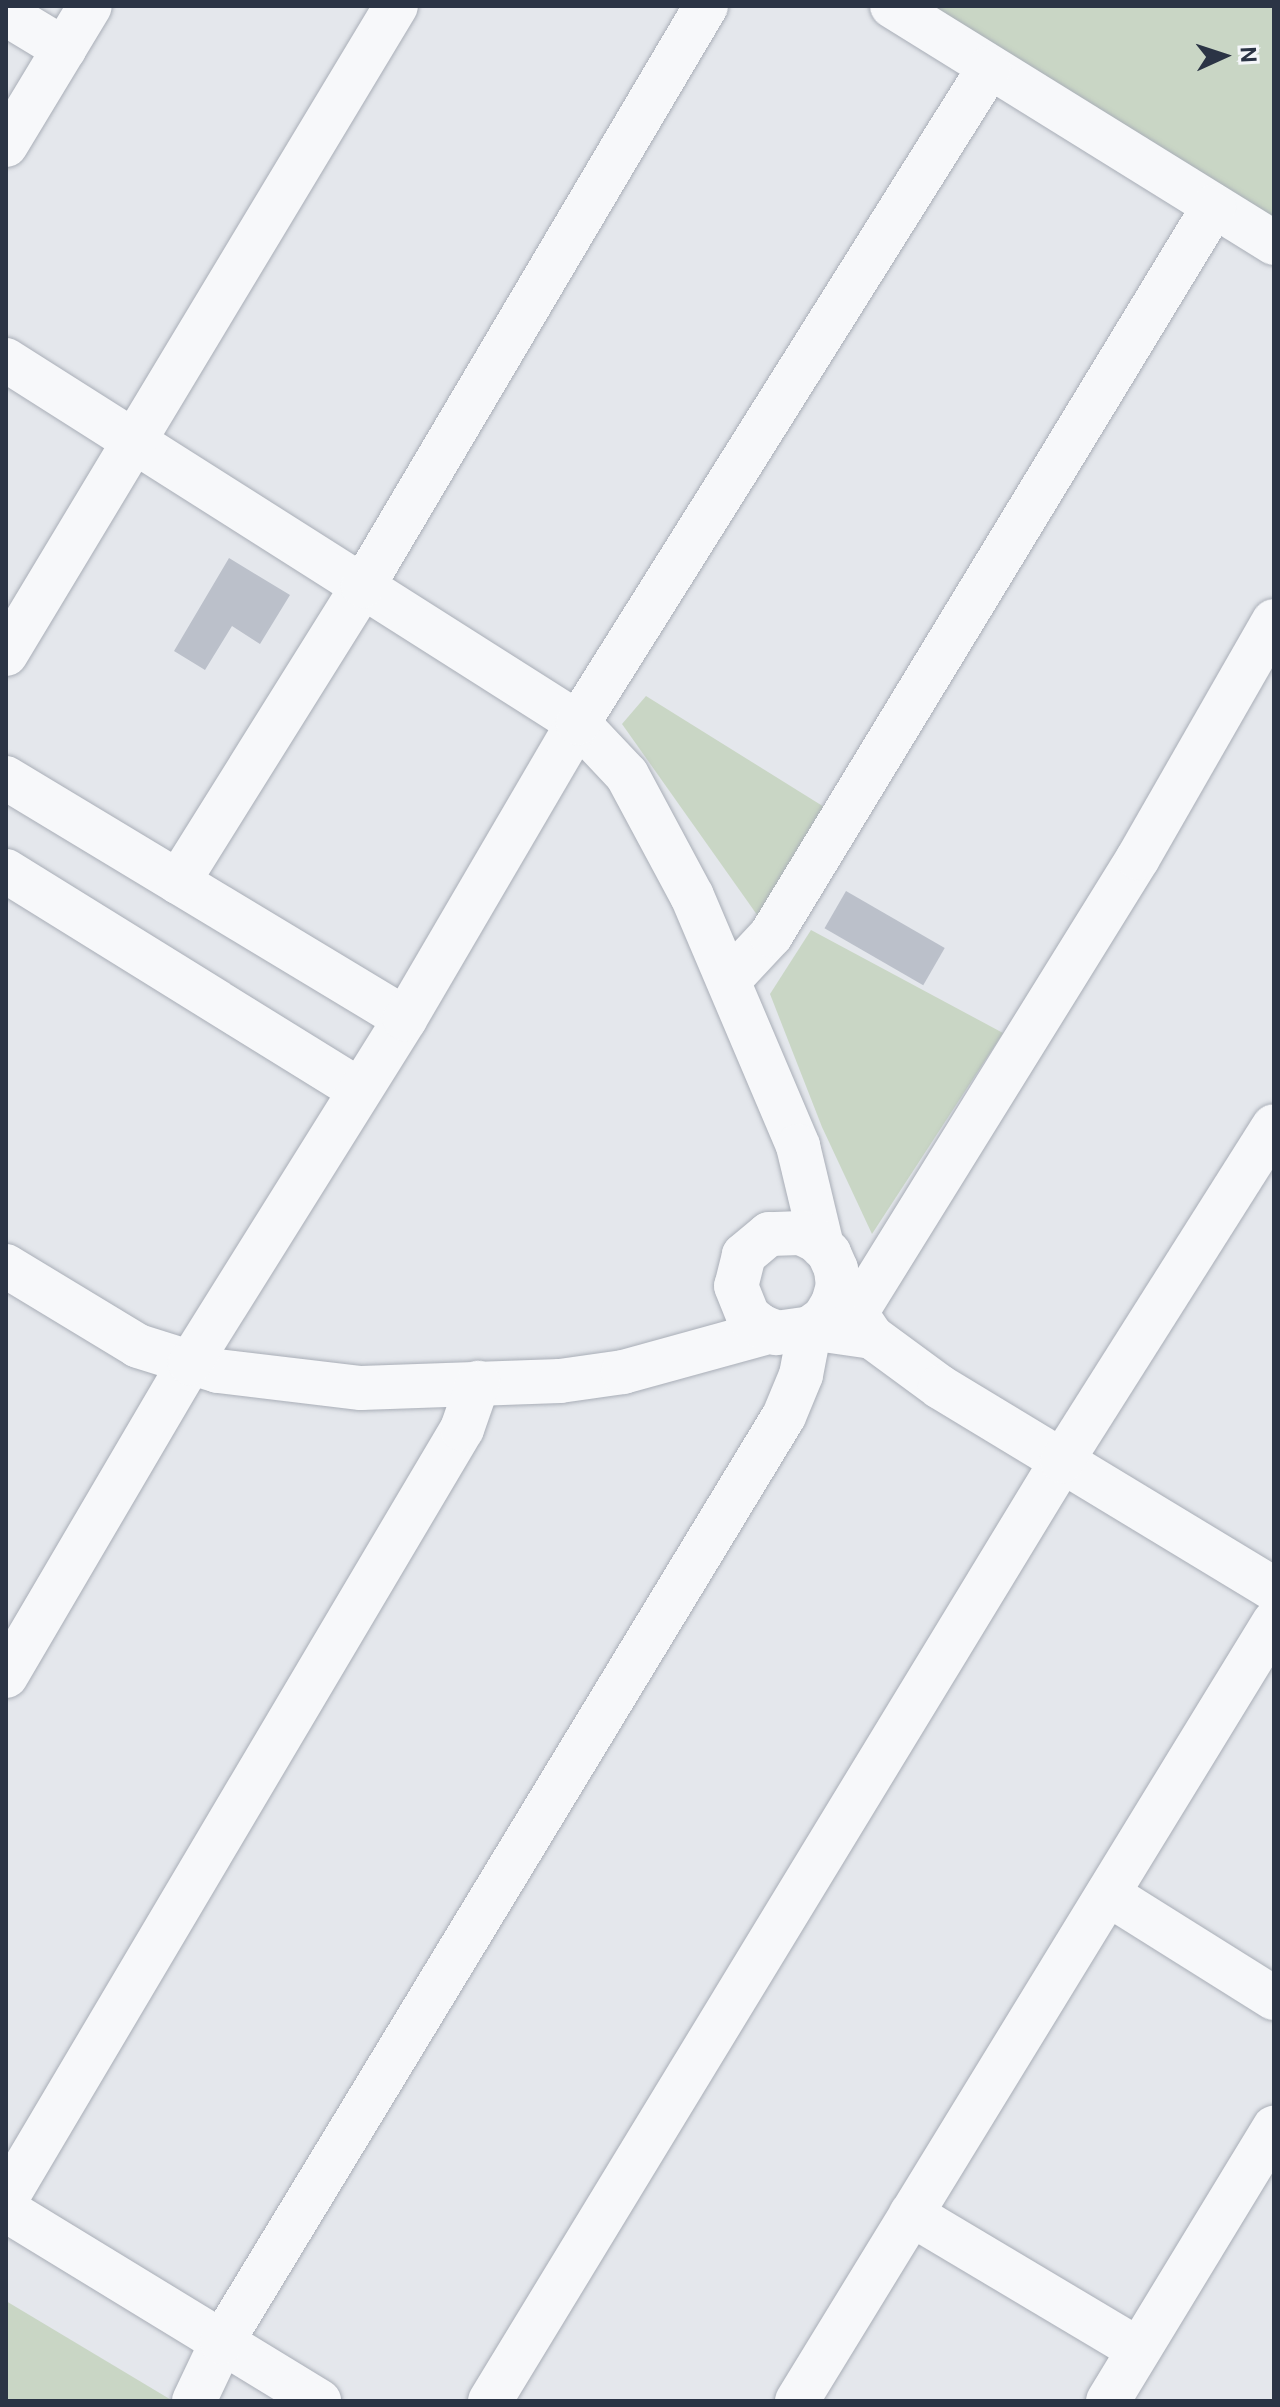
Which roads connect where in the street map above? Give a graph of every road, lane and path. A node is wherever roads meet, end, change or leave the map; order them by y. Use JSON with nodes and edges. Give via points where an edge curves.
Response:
{"nodes":[{"id":1,"x":90,"y":6,"type":"edge"},
{"id":2,"x":396,"y":6,"type":"edge"},
{"id":3,"x":706,"y":6,"type":"edge"},
{"id":4,"x":892,"y":6,"type":"edge"},
{"id":5,"x":6,"y":14,"type":"edge"},
{"id":6,"x":64,"y":49,"type":"junction"},
{"id":7,"x":989,"y":68,"type":"junction"},
{"id":8,"x":6,"y":145,"type":"edge"},
{"id":9,"x":1214,"y":206,"type":"junction"},
{"id":10,"x":1274,"y":243,"type":"edge"},
{"id":11,"x":6,"y":360,"type":"edge"},
{"id":12,"x":136,"y":442,"type":"junction"},
{"id":13,"x":363,"y":586,"type":"junction"},
{"id":14,"x":1274,"y":621,"type":"edge"},
{"id":15,"x":6,"y":654,"type":"edge"},
{"id":16,"x":578,"y":723,"type":"junction"},
{"id":17,"x":6,"y":778,"type":"edge"},
{"id":18,"x":6,"y":871,"type":"edge"},
{"id":19,"x":178,"y":882,"type":"junction"},
{"id":20,"x":729,"y":980,"type":"junction"},
{"id":21,"x":405,"y":1019,"type":"junction"},
{"id":22,"x":358,"y":1089,"type":"junction"},
{"id":23,"x":1267,"y":1152,"type":"edge"},
{"id":24,"x":822,"y":1246,"type":"junction"},
{"id":25,"x":6,"y":1266,"type":"edge"},
{"id":26,"x":855,"y":1312,"type":"junction"},
{"id":27,"x":791,"y":1330,"type":"junction"},
{"id":28,"x":190,"y":1363,"type":"junction"},
{"id":29,"x":478,"y":1383,"type":"junction"},
{"id":30,"x":1062,"y":1461,"type":"junction"},
{"id":31,"x":1274,"y":1589,"type":"edge"},
{"id":32,"x":1274,"y":1622,"type":"edge"},
{"id":33,"x":6,"y":1676,"type":"edge"},
{"id":34,"x":1108,"y":1894,"type":"junction"},
{"id":35,"x":1274,"y":1998,"type":"edge"},
{"id":36,"x":1274,"y":2128,"type":"edge"},
{"id":37,"x":6,"y":2199,"type":"edge"},
{"id":38,"x":6,"y":2210,"type":"edge"},
{"id":39,"x":911,"y":2214,"type":"junction"},
{"id":40,"x":222,"y":2342,"type":"junction"},
{"id":41,"x":1139,"y":2350,"type":"junction"},
{"id":42,"x":198,"y":2399,"type":"edge"},
{"id":43,"x":319,"y":2401,"type":"edge"},
{"id":44,"x":490,"y":2401,"type":"edge"},
{"id":45,"x":797,"y":2401,"type":"edge"},
{"id":46,"x":1108,"y":2401,"type":"edge"}],
"edges":[{"from":1,"to":6,"type":"street"},
{"from":2,"to":12,"type":"street"},
{"from":3,"to":13,"type":"street"},
{"from":4,"to":7,"type":"street"},
{"from":5,"to":6,"type":"street"},
{"from":6,"to":8,"type":"street"},
{"from":7,"to":9,"type":"street"},
{"from":7,"to":16,"type":"street"},
{"from":9,"to":10,"type":"street"},
{"from":9,"to":20,"type":"street","via":[[771,935]]},
{"from":11,"to":12,"type":"street"},
{"from":12,"to":13,"type":"street"},
{"from":12,"to":15,"type":"street"},
{"from":13,"to":16,"type":"street"},
{"from":13,"to":19,"type":"street"},
{"from":14,"to":26,"type":"street","via":[[1138,858]]},
{"from":16,"to":20,"type":"street","via":[[627,775],[692,896]]},
{"from":16,"to":21,"type":"street"},
{"from":17,"to":19,"type":"street"},
{"from":18,"to":22,"type":"street"},
{"from":19,"to":21,"type":"street"},
{"from":20,"to":24,"type":"street","via":[[798,1146]]},
{"from":21,"to":22,"type":"street"},
{"from":22,"to":28,"type":"street"},
{"from":23,"to":30,"type":"street"},
{"from":24,"to":26,"type":"street"},
{"from":24,"to":27,"type":"street","via":[[801,1233],[785,1231],[769,1234],[744,1255],[736,1286],[748,1316]]},
{"from":25,"to":28,"type":"street","via":[[138,1346]]},
{"from":26,"to":27,"type":"street","via":[[829,1311]]},
{"from":26,"to":30,"type":"street","via":[[940,1387]]},
{"from":27,"to":29,"type":"street","via":[[623,1372],[560,1381]]},
{"from":27,"to":40,"type":"street","via":[[801,1375],[784,1416]]},
{"from":28,"to":29,"type":"street","via":[[361,1388]]},
{"from":28,"to":33,"type":"street"},
{"from":29,"to":37,"type":"street","via":[[462,1429]]},
{"from":30,"to":31,"type":"street"},
{"from":30,"to":44,"type":"street"},
{"from":32,"to":34,"type":"street"},
{"from":34,"to":35,"type":"street"},
{"from":34,"to":39,"type":"street"},
{"from":36,"to":41,"type":"street"},
{"from":38,"to":40,"type":"street"},
{"from":39,"to":41,"type":"street"},
{"from":39,"to":45,"type":"street"},
{"from":40,"to":42,"type":"street"},
{"from":40,"to":43,"type":"street"},
{"from":41,"to":46,"type":"street"}]}
